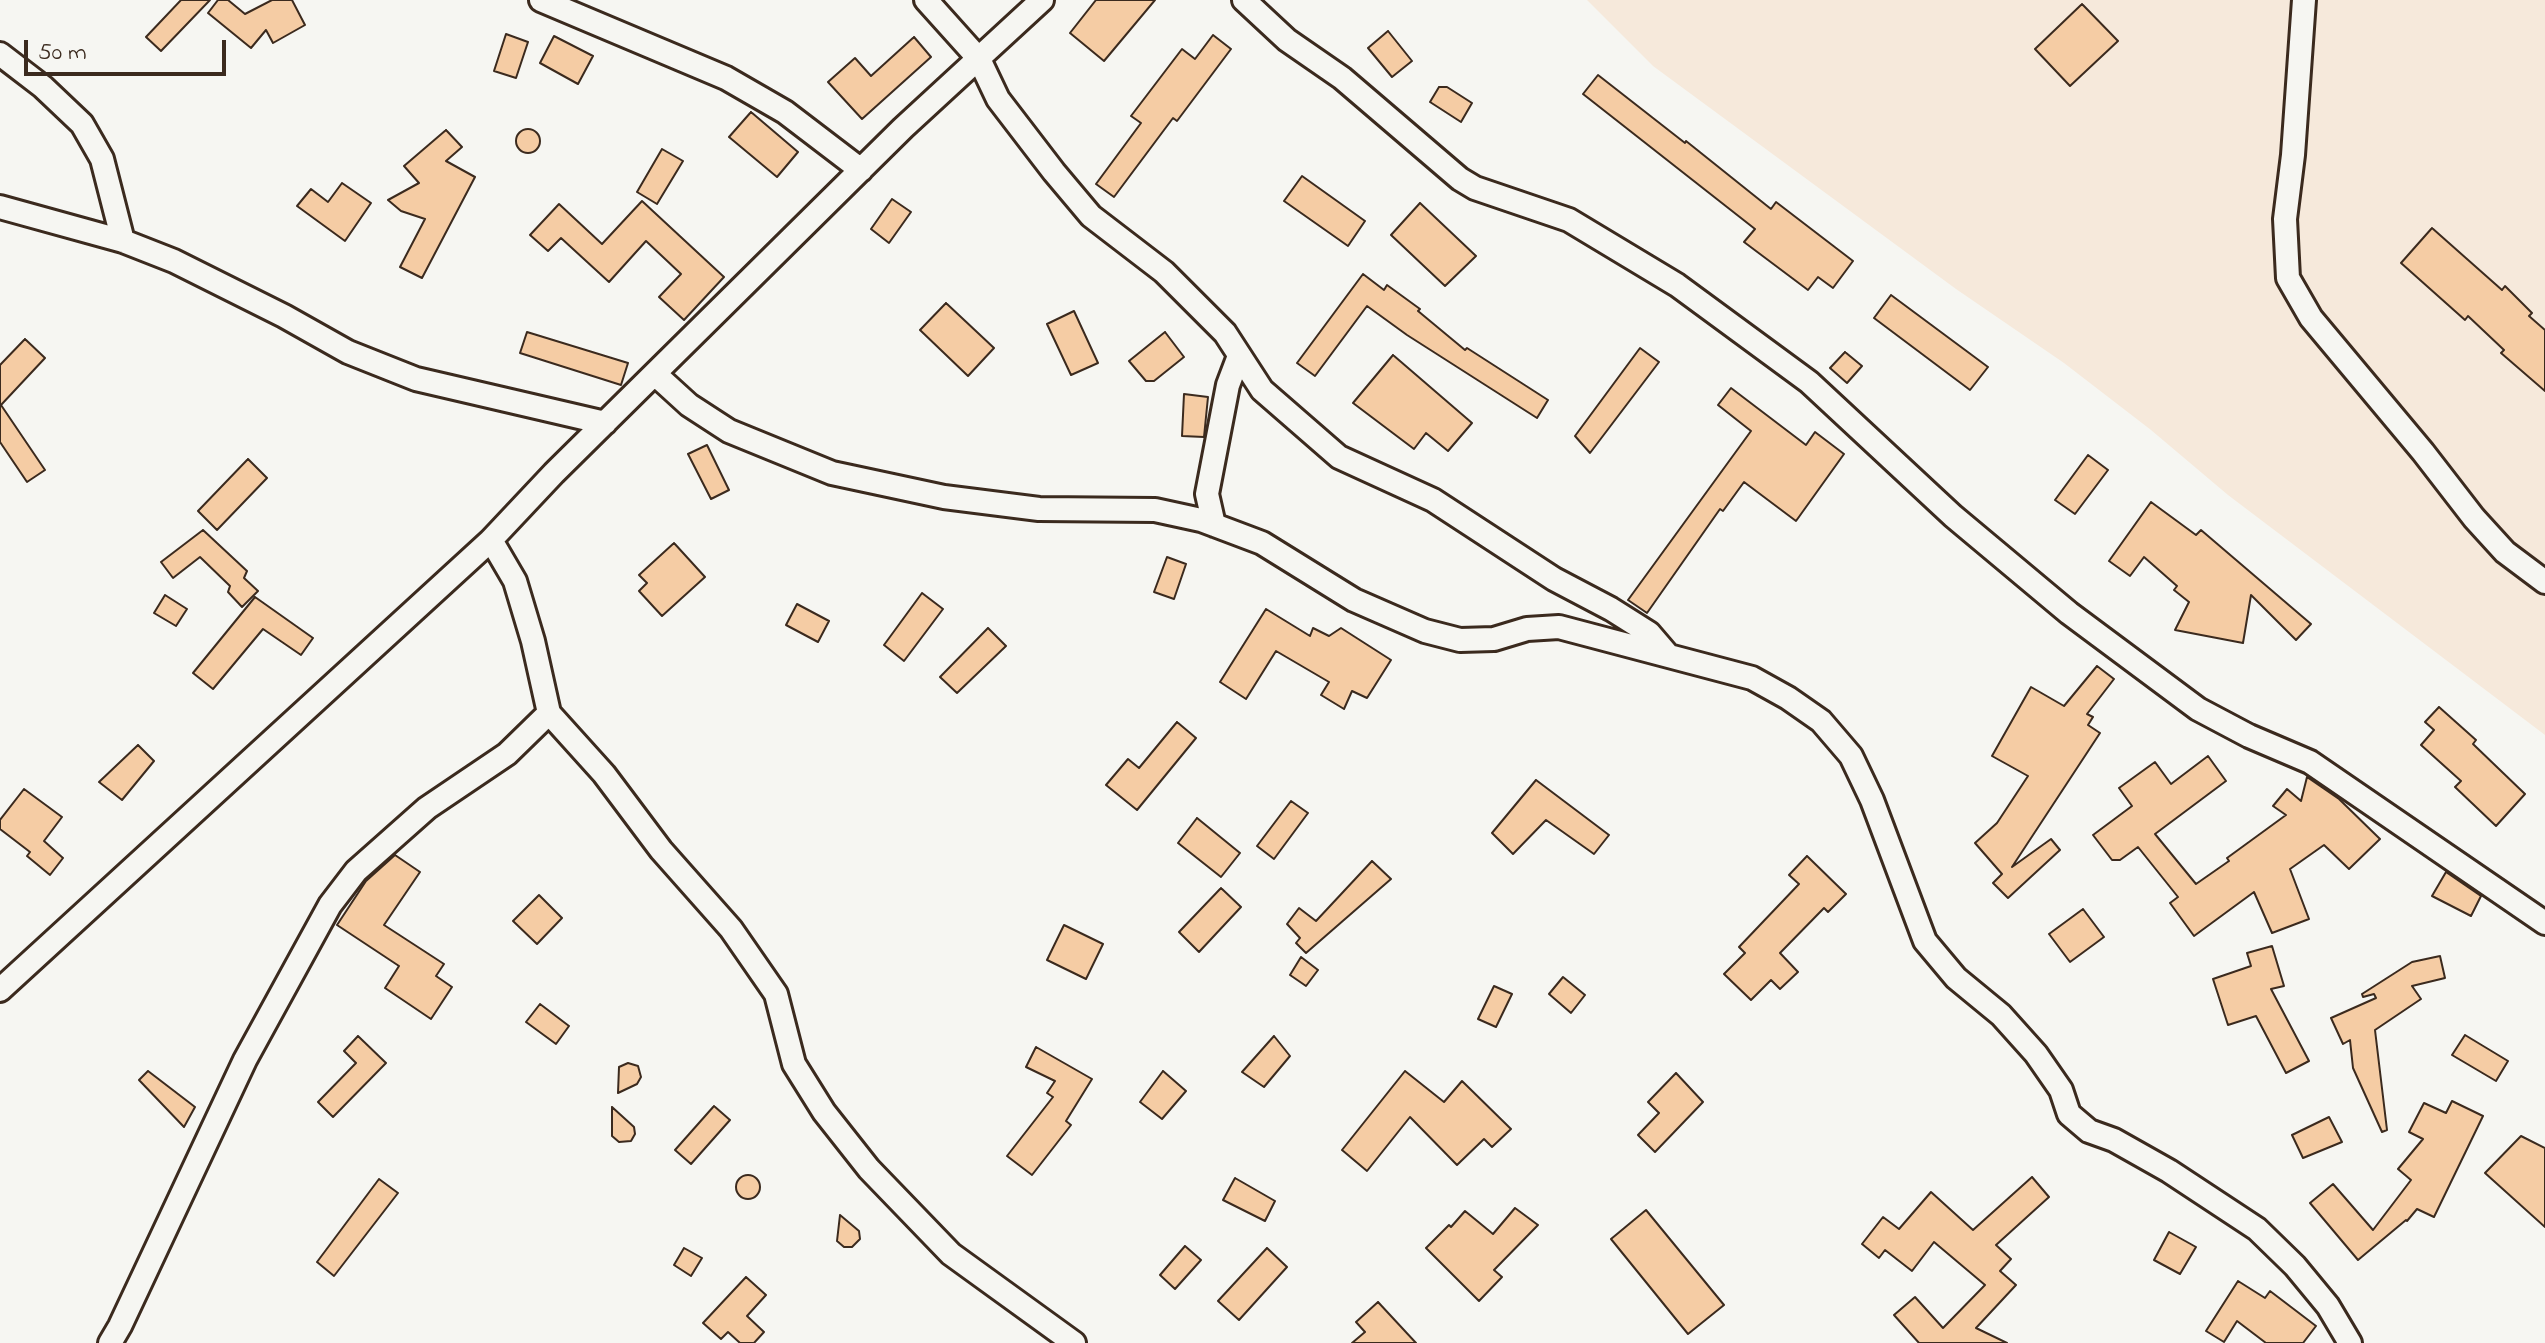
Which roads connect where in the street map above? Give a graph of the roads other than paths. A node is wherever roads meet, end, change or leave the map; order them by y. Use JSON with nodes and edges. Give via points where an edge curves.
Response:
{"nodes":[{"id":1,"x":541,"y":0,"type":"edge"},
{"id":2,"x":926,"y":0,"type":"edge"},
{"id":3,"x":1042,"y":0,"type":"edge"},
{"id":4,"x":1244,"y":0,"type":"edge"},
{"id":5,"x":2304,"y":0,"type":"edge"},
{"id":6,"x":0,"y":54,"type":"edge"},
{"id":7,"x":979,"y":59,"type":"junction"},
{"id":8,"x":861,"y":170,"type":"junction"},
{"id":9,"x":0,"y":207,"type":"edge"},
{"id":10,"x":123,"y":241,"type":"junction"},
{"id":11,"x":1239,"y":356,"type":"junction"},
{"id":12,"x":655,"y":374,"type":"junction"},
{"id":13,"x":605,"y":423,"type":"junction"},
{"id":14,"x":1214,"y":525,"type":"junction"},
{"id":15,"x":491,"y":540,"type":"junction"},
{"id":16,"x":2545,"y":582,"type":"edge"},
{"id":17,"x":1667,"y":654,"type":"junction"},
{"id":18,"x":549,"y":713,"type":"junction"},
{"id":19,"x":2545,"y":923,"type":"edge"},
{"id":20,"x":0,"y":990,"type":"edge"},
{"id":21,"x":110,"y":1343,"type":"edge"},
{"id":22,"x":1074,"y":1343,"type":"edge"},
{"id":23,"x":2350,"y":1343,"type":"edge"}],
"edges":[{"from":1,"to":8,"type":"street","via":[[726,78],[785,112]]},
{"from":2,"to":7,"type":"street"},
{"from":3,"to":7,"type":"street"},
{"from":4,"to":19,"type":"street","via":[[1460,179],[1569,220],[1677,285],[1809,382],[1953,516],[2069,613],[2198,709],[2310,762]]},
{"from":5,"to":16,"type":"street","via":[[2285,219],[2288,278],[2311,318],[2474,518],[2505,552]]},
{"from":6,"to":10,"type":"street","via":[[82,124],[102,159]]},
{"from":7,"to":8,"type":"street"},
{"from":7,"to":11,"type":"street","via":[[998,99],[1091,216],[1164,272],[1225,333]]},
{"from":8,"to":12,"type":"street"},
{"from":9,"to":10,"type":"street"},
{"from":10,"to":13,"type":"street","via":[[174,261],[348,352],[416,379]]},
{"from":11,"to":14,"type":"street","via":[[1228,385],[1207,494]]},
{"from":11,"to":17,"type":"street","via":[[1262,390],[1339,457],[1433,500],[1649,633]]},
{"from":12,"to":13,"type":"street"},
{"from":12,"to":14,"type":"street","via":[[729,431],[832,473],[944,497],[1039,509],[1155,510]]},
{"from":13,"to":15,"type":"street"},
{"from":14,"to":17,"type":"street","via":[[1262,543],[1354,600],[1425,631],[1460,640],[1494,639],[1559,627]]},
{"from":15,"to":18,"type":"street","via":[[515,581]]},
{"from":15,"to":20,"type":"street"},
{"from":17,"to":23,"type":"street","via":[[1752,678],[1821,721],[1851,756],[1872,800],[1925,941],[2036,1054],[2061,1090],[2069,1114],[2089,1131],[2169,1171],[2257,1229],[2328,1306]]},
{"from":18,"to":21,"type":"street","via":[[507,754],[427,808],[356,871],[330,905],[245,1060]]},
{"from":18,"to":22,"type":"street","via":[[731,929],[776,994],[794,1064],[869,1169],[951,1254]]}]}
